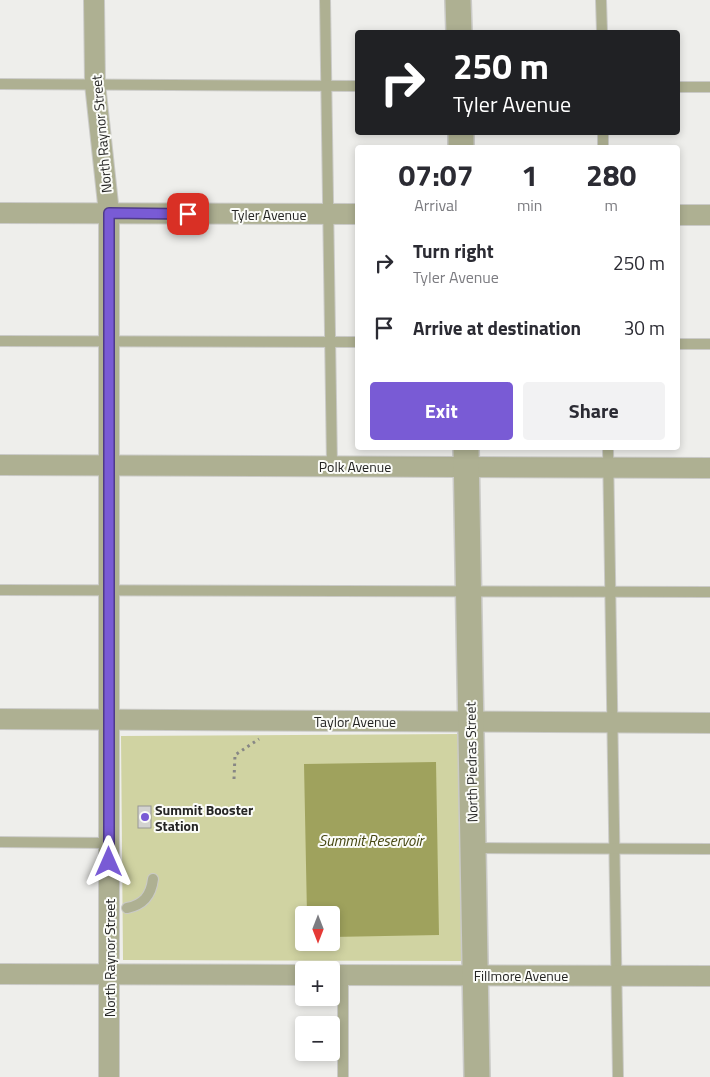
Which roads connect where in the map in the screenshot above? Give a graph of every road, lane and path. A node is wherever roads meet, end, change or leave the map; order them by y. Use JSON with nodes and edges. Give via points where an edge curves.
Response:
{"nodes":[{"id":1,"x":94,"y":0,"type":"edge"},
{"id":2,"x":325,"y":0,"type":"edge"},
{"id":3,"x":458,"y":0,"type":"edge"},
{"id":4,"x":601,"y":0,"type":"edge"},
{"id":5,"x":459,"y":30,"type":"edge"},
{"id":6,"x":602,"y":30,"type":"edge"},
{"id":7,"x":0,"y":84,"type":"edge"},
{"id":8,"x":95,"y":84,"type":"junction"},
{"id":9,"x":326,"y":86,"type":"junction"},
{"id":10,"x":355,"y":86,"type":"edge"},
{"id":11,"x":680,"y":86,"type":"edge"},
{"id":12,"x":710,"y":87,"type":"edge"},
{"id":13,"x":0,"y":213,"type":"edge"},
{"id":14,"x":109,"y":213,"type":"junction"},
{"id":15,"x":328,"y":214,"type":"junction"},
{"id":16,"x":355,"y":214,"type":"edge"},
{"id":17,"x":680,"y":215,"type":"edge"},
{"id":18,"x":710,"y":216,"type":"edge"},
{"id":19,"x":0,"y":341,"type":"edge"},
{"id":20,"x":109,"y":341,"type":"junction"},
{"id":21,"x":330,"y":342,"type":"junction"},
{"id":22,"x":355,"y":342,"type":"edge"},
{"id":23,"x":680,"y":344,"type":"edge"},
{"id":24,"x":710,"y":344,"type":"edge"},
{"id":25,"x":608,"y":450,"type":"edge"},
{"id":26,"x":466,"y":457,"type":"edge"},
{"id":27,"x":0,"y":465,"type":"edge"},
{"id":28,"x":109,"y":466,"type":"junction"},
{"id":29,"x":332,"y":466,"type":"junction"},
{"id":30,"x":608,"y":468,"type":"junction"},
{"id":31,"x":710,"y":468,"type":"edge"},
{"id":32,"x":0,"y":590,"type":"edge"},
{"id":33,"x":109,"y":591,"type":"junction"},
{"id":34,"x":468,"y":592,"type":"junction"},
{"id":35,"x":611,"y":592,"type":"junction"},
{"id":36,"x":710,"y":592,"type":"edge"},
{"id":37,"x":0,"y":720,"type":"edge"},
{"id":38,"x":109,"y":721,"type":"junction"},
{"id":39,"x":470,"y":721,"type":"junction"},
{"id":40,"x":613,"y":722,"type":"junction"},
{"id":41,"x":710,"y":723,"type":"edge"},
{"id":42,"x":251,"y":738,"type":"dead end"},
{"id":43,"x":234,"y":779,"type":"dead end"},
{"id":44,"x":0,"y":842,"type":"edge"},
{"id":45,"x":109,"y":843,"type":"junction"},
{"id":46,"x":472,"y":848,"type":"junction"},
{"id":47,"x":615,"y":849,"type":"junction"},
{"id":48,"x":710,"y":849,"type":"edge"},
{"id":49,"x":153,"y":879,"type":"dead end"},
{"id":50,"x":127,"y":908,"type":"dead end"},
{"id":51,"x":0,"y":974,"type":"edge"},
{"id":52,"x":109,"y":975,"type":"junction"},
{"id":53,"x":295,"y":975,"type":"edge"},
{"id":54,"x":340,"y":975,"type":"edge"},
{"id":55,"x":474,"y":975,"type":"junction"},
{"id":56,"x":617,"y":975,"type":"junction"},
{"id":57,"x":710,"y":976,"type":"edge"},
{"id":58,"x":339,"y":1006,"type":"edge"},
{"id":59,"x":109,"y":1077,"type":"edge"},
{"id":60,"x":343,"y":1077,"type":"edge"},
{"id":61,"x":477,"y":1077,"type":"edge"},
{"id":62,"x":618,"y":1077,"type":"edge"}],
"edges":[{"from":1,"to":8,"type":"street","name":"North Raynor Street"},
{"from":2,"to":9,"type":"lane"},
{"from":3,"to":5,"type":"street"},
{"from":4,"to":6,"type":"lane"},
{"from":7,"to":8,"type":"lane"},
{"from":8,"to":9,"type":"lane"},
{"from":8,"to":14,"type":"street","name":"North Raynor Street"},
{"from":9,"to":10,"type":"lane"},
{"from":9,"to":15,"type":"lane"},
{"from":11,"to":12,"type":"lane"},
{"from":13,"to":14,"type":"street","name":"Tyler Avenue"},
{"from":14,"to":15,"type":"street","name":"Tyler Avenue"},
{"from":14,"to":20,"type":"street","name":"North Raynor Street"},
{"from":15,"to":16,"type":"street","name":"Tyler Avenue"},
{"from":15,"to":21,"type":"lane"},
{"from":17,"to":18,"type":"street"},
{"from":19,"to":20,"type":"lane"},
{"from":20,"to":21,"type":"lane"},
{"from":20,"to":28,"type":"street","name":"North Raynor Street"},
{"from":21,"to":22,"type":"lane"},
{"from":21,"to":29,"type":"lane"},
{"from":23,"to":24,"type":"lane"},
{"from":25,"to":30,"type":"lane"},
{"from":26,"to":29,"type":"street","name":"Polk Avenue"},
{"from":26,"to":30,"type":"street","name":"Polk Avenue"},
{"from":26,"to":34,"type":"street","name":"North Piedras Street"},
{"from":27,"to":28,"type":"street","name":"Polk Avenue"},
{"from":28,"to":29,"type":"street","name":"Polk Avenue"},
{"from":28,"to":33,"type":"street","name":"North Raynor Street"},
{"from":30,"to":31,"type":"street","name":"Polk Avenue"},
{"from":30,"to":35,"type":"lane"},
{"from":32,"to":33,"type":"lane"},
{"from":33,"to":34,"type":"lane"},
{"from":33,"to":38,"type":"street","name":"North Raynor Street"},
{"from":34,"to":35,"type":"lane"},
{"from":34,"to":39,"type":"street","name":"North Piedras Street"},
{"from":35,"to":36,"type":"lane"},
{"from":35,"to":40,"type":"lane"},
{"from":37,"to":38,"type":"street","name":"Taylor Avenue"},
{"from":38,"to":39,"type":"street","name":"Taylor Avenue"},
{"from":38,"to":45,"type":"street","name":"North Raynor Street"},
{"from":39,"to":40,"type":"street","name":"Taylor Avenue"},
{"from":39,"to":46,"type":"street","name":"North Piedras Street"},
{"from":40,"to":41,"type":"street","name":"Taylor Avenue"},
{"from":40,"to":47,"type":"lane"},
{"from":42,"to":43,"type":"path","via":[[260,738],[235,755]]},
{"from":44,"to":45,"type":"lane"},
{"from":45,"to":52,"type":"street","name":"North Raynor Street"},
{"from":46,"to":47,"type":"lane"},
{"from":46,"to":55,"type":"street","name":"North Piedras Street"},
{"from":47,"to":48,"type":"lane"},
{"from":47,"to":56,"type":"lane"},
{"from":49,"to":50,"type":"lane","via":[[144,902]]},
{"from":51,"to":52,"type":"street"},
{"from":52,"to":53,"type":"street"},
{"from":52,"to":59,"type":"street","name":"North Raynor Street"},
{"from":54,"to":55,"type":"street","name":"Fillmore Avenue"},
{"from":55,"to":56,"type":"street","name":"Fillmore Avenue"},
{"from":55,"to":61,"type":"street","name":"North Piedras Street"},
{"from":56,"to":57,"type":"street","name":"Fillmore Avenue"},
{"from":56,"to":62,"type":"lane"},
{"from":58,"to":60,"type":"lane"}]}
